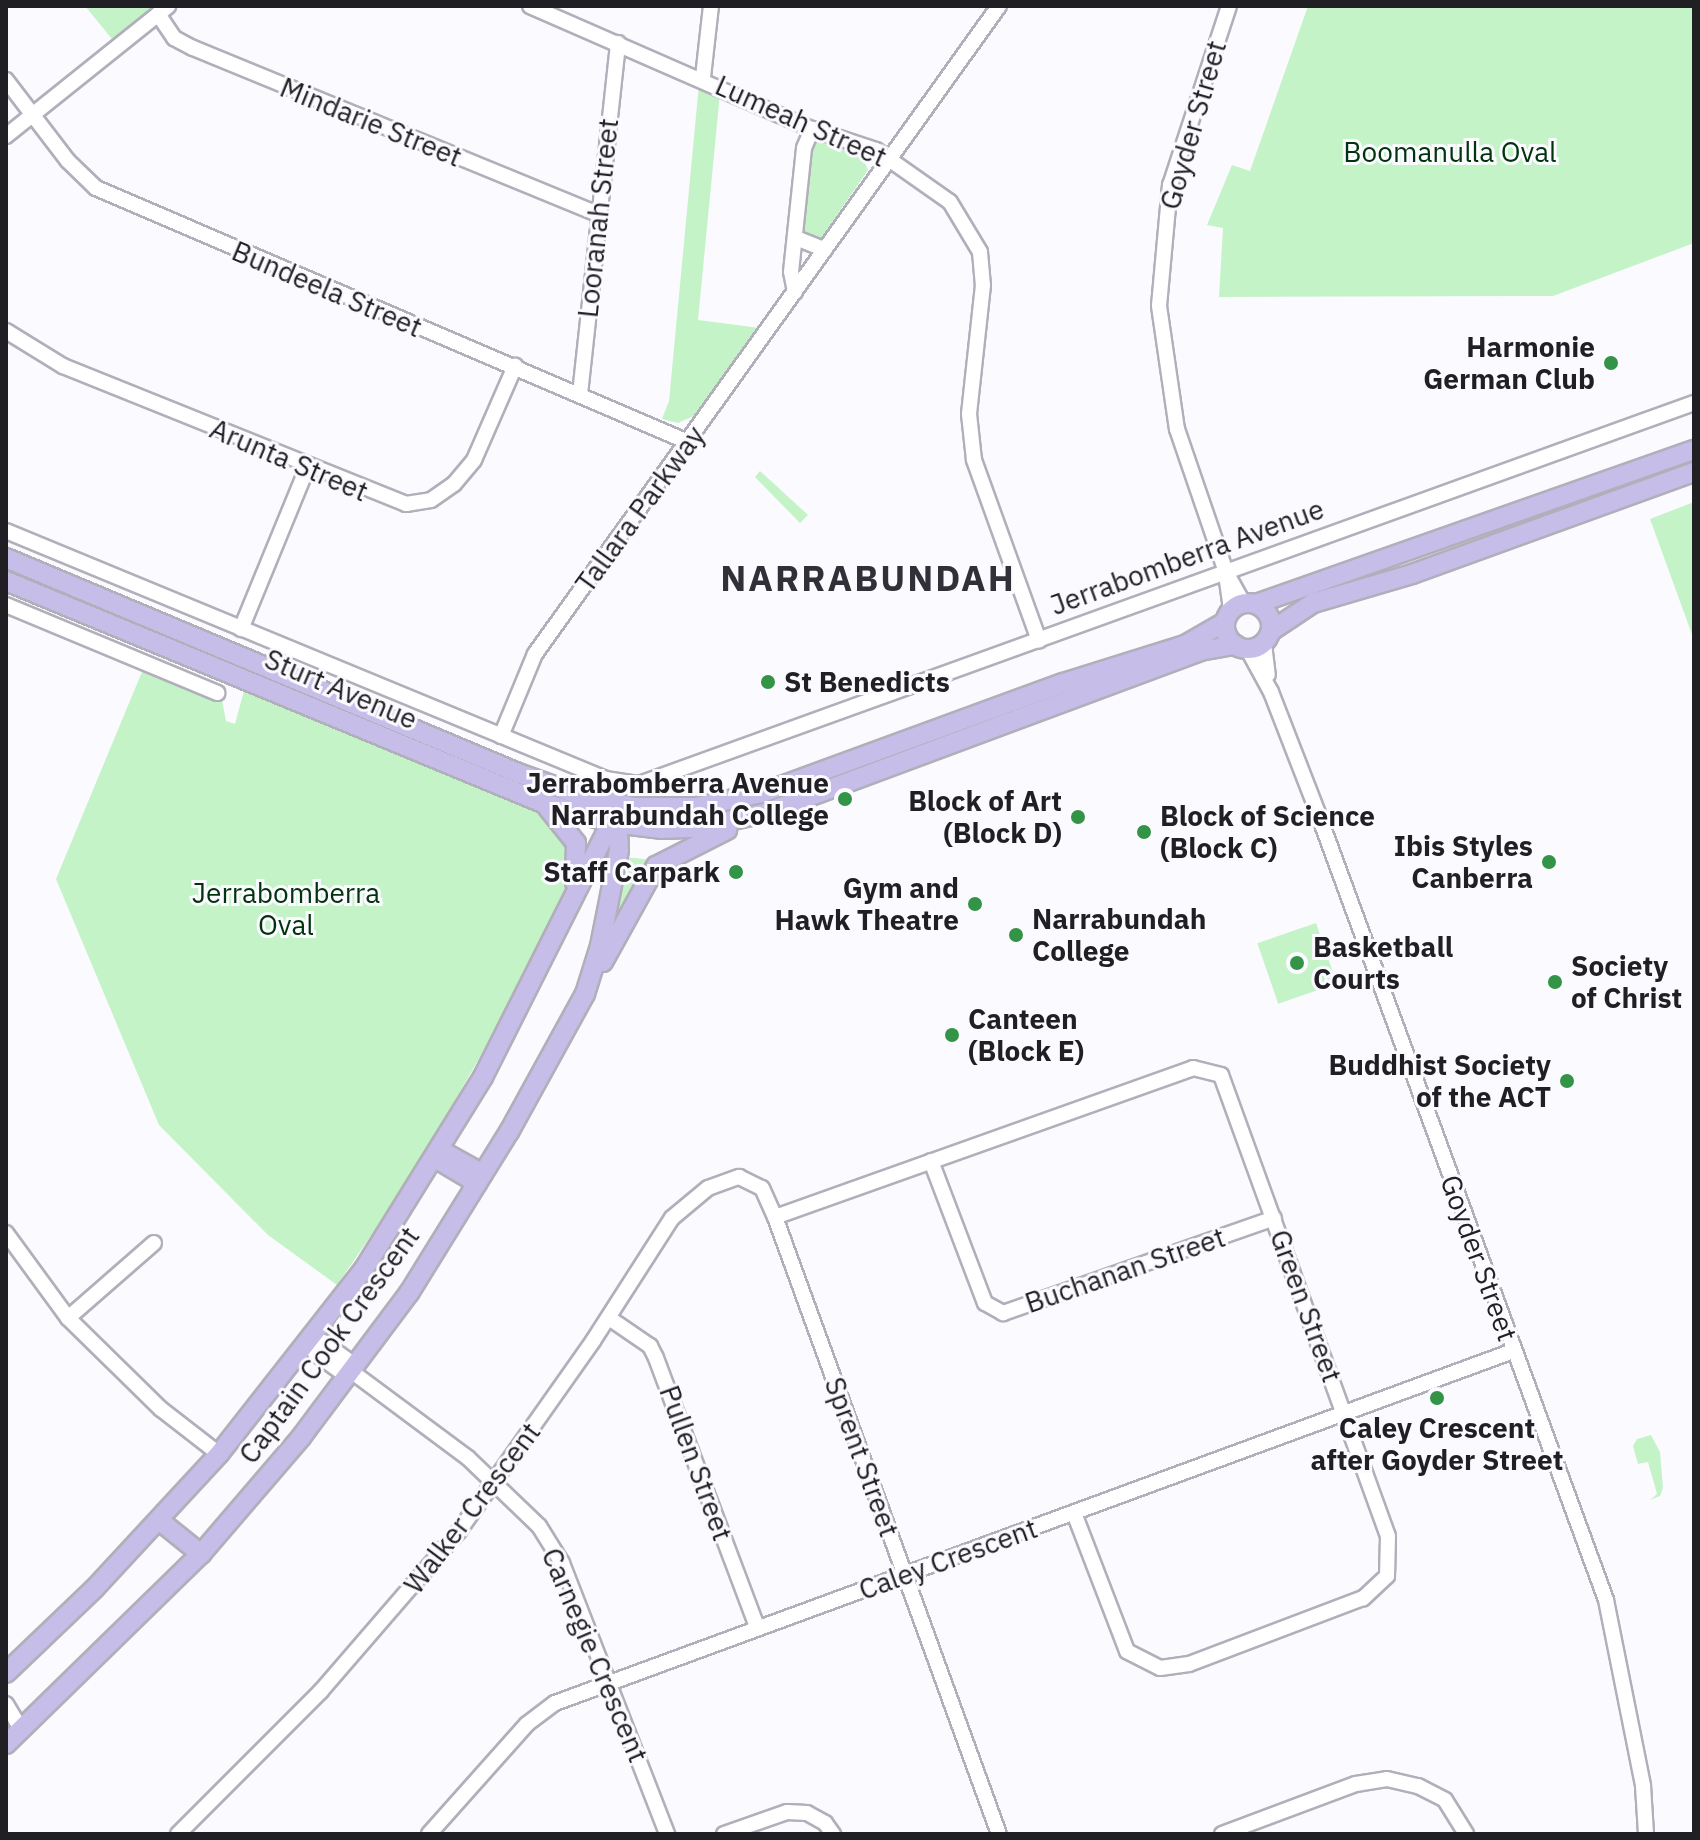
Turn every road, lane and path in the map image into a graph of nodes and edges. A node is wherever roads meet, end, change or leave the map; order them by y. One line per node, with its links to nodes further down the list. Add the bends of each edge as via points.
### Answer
1 (530, 6): 6 (street, Lumeah Street)
2 (711, 6): 8 (street)
3 (1229, 6): 30 (street, Goyder Street, via 1170,185 1159,306 1177,429)
4 (996, 7): 13 (street, Tallara Parkway)
5 (163, 10): 10 (street); 14 (street, Mindarie Street, via 174,38 193,48)
6 (555, 11): 7 (street, Lumeah Street)
7 (618, 43): 8 (street, Lumeah Street); 14 (street, Looranah Street)
8 (703, 77): 11 (street, Lumeah Street)
9 (6, 80): 10 (street, Bundeela Street)
10 (31, 114): 12 (street); 19 (street, Bundeela Street, via 96,188 141,212)
11 (812, 129): 13 (street, Lumeah Street); 15 (street, via 804,148)
12 (6, 136)
13 (890, 159): 16 (street, Tallara Parkway); 35 (street, Lumeah Street, via 950,202 980,252 983,285 970,438)
14 (597, 214): 20 (street, Looranah Street)
15 (796, 238): 16 (street); 17 (street)
16 (825, 250): 17 (street, Tallara Parkway)
17 (795, 292): 22 (street, Tallara Parkway)
18 (6, 331): 24 (street, Arunta Street, via 63,366)
19 (515, 366): 20 (street, Bundeela Street); 24 (street, Arunta Street, via 474,460 431,500 406,504 384,499)
20 (580, 394): 22 (street, Bundeela Street)
21 (1694, 403): 30 (street, Jerrabomberra Avenue)
22 (688, 442): 38 (street, Tallara Parkway, via 535,654)
23 (1694, 450): 26 (main road)
24 (307, 468): 34 (street)
25 (1694, 472): 28 (main road)
26 (1482, 526): 28 (main road); 33 (main road)
27 (6, 531): 34 (street, Sturt Avenue)
28 (1490, 545): 36 (main road, via 1313,603)
29 (6, 558): 40 (main road, Sturt Avenue)
30 (1226, 572): 33 (street, Goyder Street); 35 (street, Jerrabomberra Avenue)
31 (6, 581): 43 (main road, Sturt Avenue)
32 (6, 605): 37 (street)
33 (1239, 610): 36 (main road); 36 (main road, via 1271,620); 39 (main road, via 1185,645)
34 (241, 629): 38 (street, Sturt Avenue)
35 (1039, 641): 42 (street, Jerrabomberra Avenue)
36 (1255, 642): 41 (main road, via 1200,651); 61 (street, Goyder Street)
37 (217, 693)
38 (501, 736): 42 (street, Sturt Avenue, via 610,781)
39 (880, 751): 41 (main road); 44 (main road, Sturt Avenue, via 739,799)
40 (480, 758): 44 (main road, Sturt Avenue, via 572,793); 46 (main road, via 535,786 597,808)
41 (899, 762): 45 (main road)
42 (655, 781)
43 (543, 803): 46 (main road, Sturt Avenue); 47 (main road, via 566,825 577,845 579,866)
44 (635, 807): 46 (main road, Captain Cook Crescent)
45 (762, 814): 46 (main road, Sturt Avenue, via 696,828); 49 (main road, via 656,866)
46 (613, 823): 47 (main road, Captain Cook Crescent); 48 (main road, Captain Cook Crescent, via 619,844)
47 (570, 907): 48 (main road, via 591,904); 50 (main road, Captain Cook Crescent)
48 (606, 918): 49 (main road, Captain Cook Crescent)
49 (573, 1020): 52 (main road, Captain Cook Crescent)
50 (438, 1154): 52 (main road); 60 (main road, Captain Cook Crescent)
51 (931, 1161): 54 (street, Green Street); 55 (street, Green Street, via 1193,1068 1208,1069 1229,1087); 55 (street, Buchanan Street, via 985,1303 1003,1313)
52 (480, 1178): 62 (main road, Captain Cook Crescent, via 409,1293)
53 (746, 1178): 54 (street, Sprent Street, via 764,1191); 59 (street, Walker Crescent, via 708,1188 677,1213)
54 (775, 1217): 69 (street, Sprent Street)
55 (1274, 1218): 63 (street, Green Street)
56 (6, 1233): 58 (street)
57 (154, 1243): 58 (street)
58 (68, 1318): 64 (street, via 161,1409)
59 (609, 1318): 65 (street, Walker Crescent); 70 (street, Pullen Street, via 650,1346 656,1358)
60 (310, 1341): 62 (street, Carnegie Crescent, via 315,1353 341,1372); 64 (main road, Captain Cook Crescent)
61 (1513, 1351): 63 (street, Caley Crescent); 84 (street, Goyder Street, via 1616,1629)
62 (351, 1371): 65 (street, Carnegie Crescent); 68 (main road, Captain Cook Crescent)
63 (1345, 1415): 66 (street, Caley Crescent); 66 (street, Green Street, via 1388,1536 1387,1576 1363,1598 1189,1664 1160,1668 1127,1651)
64 (219, 1454): 67 (main road, Captain Cook Crescent)
65 (496, 1480): 72 (street, Carnegie Crescent, via 539,1526 562,1563); 77 (street, Walker Crescent, via 371,1636)
66 (1074, 1513): 69 (street, Caley Crescent)
67 (157, 1524): 68 (main road); 71 (main road, Captain Cook Crescent)
68 (196, 1560): 74 (main road, Captain Cook Crescent)
69 (905, 1575): 70 (street, Caley Crescent); 81 (street, Sprent Street)
70 (757, 1627): 72 (street, Caley Crescent)
71 (6, 1673)
72 (610, 1684): 76 (street, Caley Crescent, via 555,1703 527,1724); 78 (street, Carnegie Crescent)
73 (6, 1704): 74 (street)
74 (14, 1728): 75 (main road, Captain Cook Crescent)
75 (6, 1744)
76 (436, 1832)
77 (178, 1834)
78 (667, 1834)
79 (724, 1834): 80 (street, via 787,1812 807,1813)
80 (833, 1834)
81 (999, 1834)
82 (1222, 1834): 83 (street, via 1356,1784 1387,1779 1445,1800)
83 (1466, 1834)
84 (1646, 1834)

